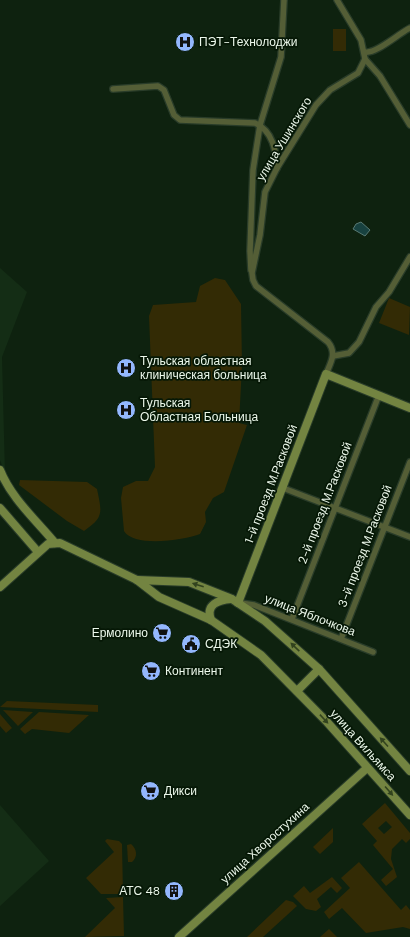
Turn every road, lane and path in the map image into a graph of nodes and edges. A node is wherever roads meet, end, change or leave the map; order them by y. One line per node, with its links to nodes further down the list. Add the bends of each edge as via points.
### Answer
1 (284, 0): 9 (street, via 281,56)
2 (337, 0): 4 (street, улица Ушинского)
3 (410, 28): 4 (street, via 378,49)
4 (365, 52): 5 (street, улица Ушинского)
5 (365, 59): 6 (street); 7 (street, улица Ушинского)
6 (377, 71): 7 (street); 10 (street)
7 (358, 73): 11 (street, улица Ушинского, via 324,96 316,105)
8 (113, 89): 9 (street, via 158,86 164,90 174,115 180,120)
9 (260, 125): 11 (street, via 270,137 276,153); 13 (street, via 253,170 250,251)
10 (410, 125)
11 (277, 168): 13 (street, улица Ушинского, via 263,200 260,235)
12 (410, 257): 14 (street, via 389,292 376,307 359,342 349,353)
13 (252, 273): 14 (street, via 252,280 256,286 328,342 333,348)
14 (333, 356): 15 (street)
15 (326, 374): 16 (street); 20 (street, 1-й проезд М.Расковой)
16 (379, 395): 17 (street); 22 (street, 2-й проезд М.Расковой)
17 (410, 408)
18 (410, 462): 23 (street, 3-й проезд М.Расковой)
19 (0, 470): 25 (street, via 5,483)
20 (283, 488): 22 (street); 31 (street, 1-й проезд М.Расковой)
21 (0, 508): 26 (street)
22 (335, 508): 23 (street); 32 (street, 2-й проезд М.Расковой)
23 (384, 527): 24 (street); 34 (street, 3-й проезд М.Расковой)
24 (410, 537)
25 (55, 543): 26 (street, via 48,544); 27 (street, улица Вильямса)
26 (38, 552): 29 (street)
27 (137, 580): 28 (street, улица Вильямса); 30 (street, улица Вильямса)
28 (162, 580): 30 (street); 31 (street, улица Вильямса, one-way to 28, via 189,582)
29 (0, 587)
30 (152, 590): 33 (street, улица Вильямса, via 159,597)
31 (235, 601): 32 (street, улица Яблочкова); 33 (street, via 217,601 210,611); 36 (street, улица Вильямса, one-way to 31, via 283,635)
32 (292, 619): 34 (street, улица Яблочкова)
33 (211, 620): 37 (street, улица Вильямса, via 261,655)
34 (341, 639): 35 (street, улица Яблочкова)
35 (373, 652)
36 (319, 669): 37 (street); 39 (street, улица Вильямса, one-way to 36)
37 (297, 690): 38 (street, улица Вильямса, one-way to 38)
38 (367, 768): 40 (street, улица Вильямса, one-way to 40); 41 (street, улица Хворостухина)
39 (410, 771)
40 (410, 815)
41 (179, 937)

